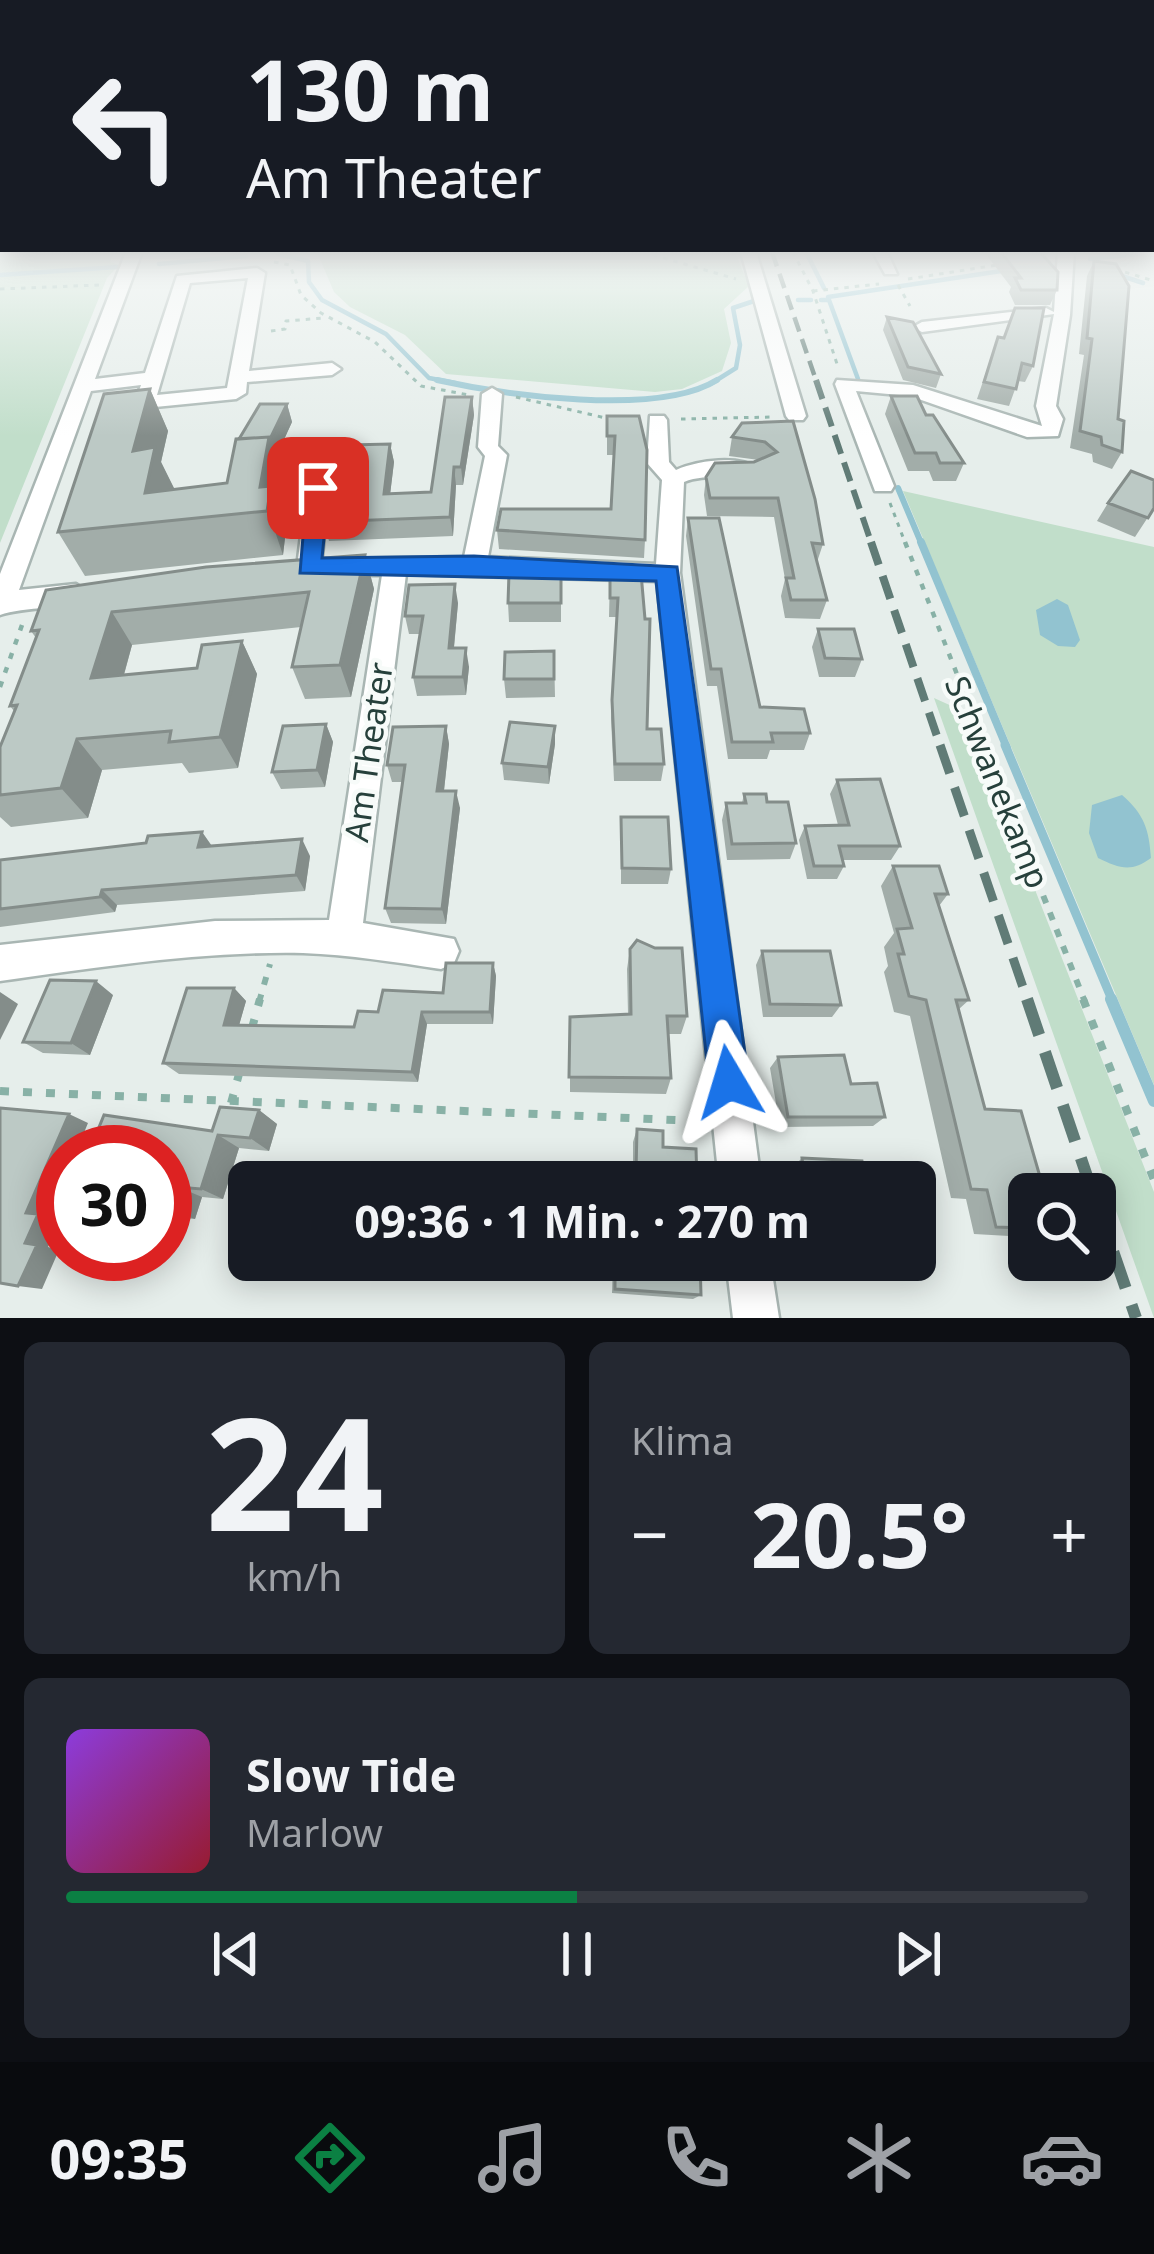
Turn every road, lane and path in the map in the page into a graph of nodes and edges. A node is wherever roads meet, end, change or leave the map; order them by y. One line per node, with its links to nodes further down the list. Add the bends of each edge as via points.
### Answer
1 (111, 314): 17 (street)
2 (172, 314): 15 (street)
3 (250, 314): 12 (street)
4 (319, 314): 11 (path)
5 (766, 314): 20 (street)
6 (821, 314): 16 (path)
7 (914, 314): 8 (street, via 924,330)
8 (1021, 314)
9 (1034, 314): 10 (street)
10 (1062, 315): 19 (street)
11 (324, 318): 12 (path); 18 (path, via 373,340 410,380 433,391)
12 (247, 334): 14 (street)
13 (332, 369): 14 (street)
14 (239, 377): 15 (street, via 236,393 145,402)
15 (152, 378): 17 (street)
16 (844, 384): 22 (street, via 913,391); 26 (street)
17 (83, 386): 31 (street)
18 (492, 394): 21 (path, via 611,419); 27 (street, via 488,447 496,455)
19 (1046, 406): 22 (street, via 1017,418); 22 (street, via 1054,425 1047,442)
20 (796, 416): 21 (path)
21 (657, 420): 25 (street, via 658,463)
22 (1019, 427)
23 (322, 449): 28 (street, via 298,568)
24 (758, 469): 25 (street, via 700,468)
25 (673, 479): 29 (street)
26 (883, 486): 42 (path, Schwanekamp)
27 (474, 565): 28 (street); 29 (street)
28 (395, 567): 33 (street, Am Theater)
29 (668, 573): 40 (street)
30 (110, 589): 31 (street)
31 (1, 603)
32 (278, 933): 33 (street); 35 (street); 36 (path)
33 (344, 938): 34 (street)
34 (441, 951)
35 (0, 964)
36 (248, 1040)
37 (243, 1061): 39 (path)
38 (0, 1091): 39 (path)
39 (231, 1103): 40 (path)
40 (733, 1122): 41 (street)
41 (738, 1161)
42 (1154, 1180)
43 (751, 1281): 44 (street)
44 (756, 1318)

